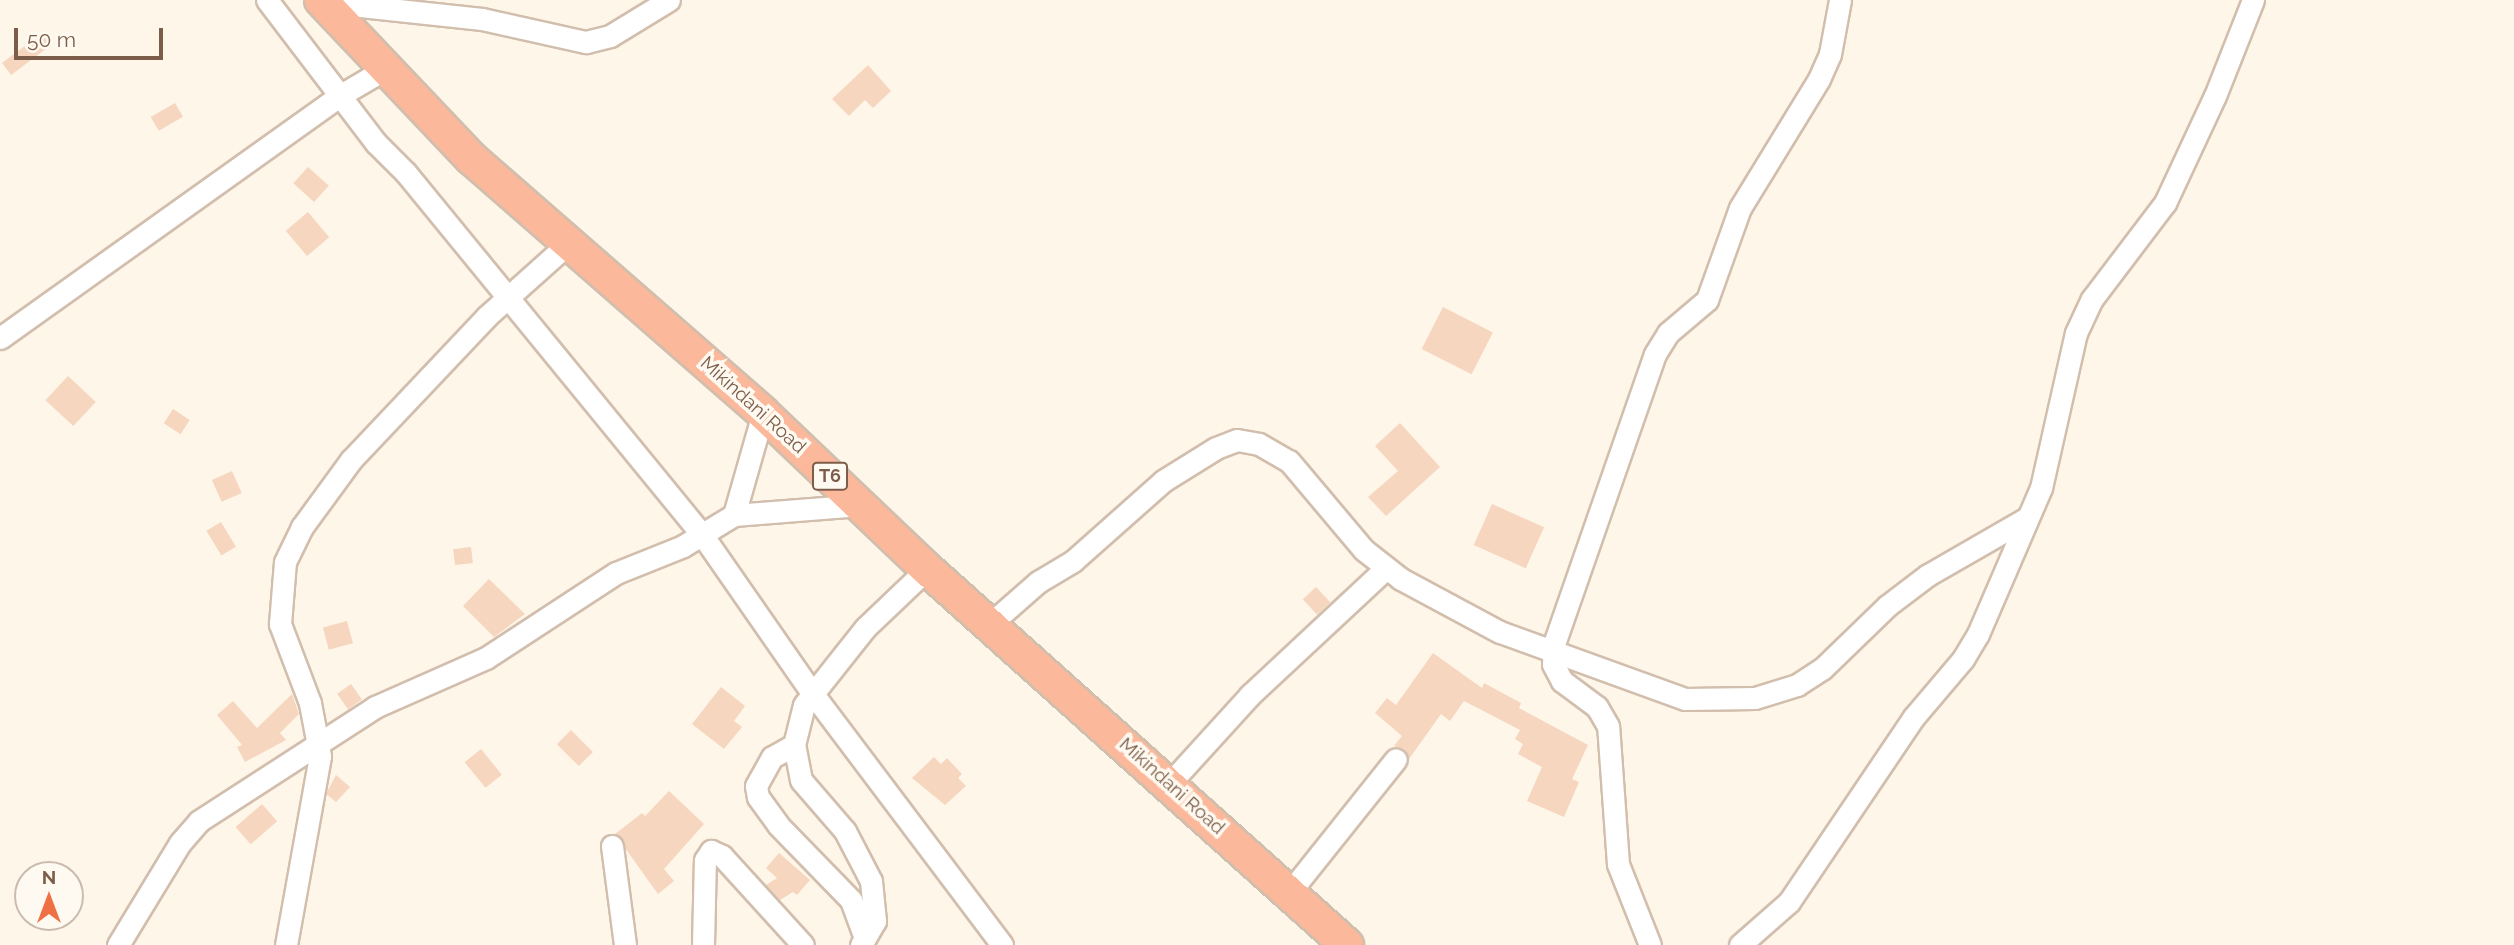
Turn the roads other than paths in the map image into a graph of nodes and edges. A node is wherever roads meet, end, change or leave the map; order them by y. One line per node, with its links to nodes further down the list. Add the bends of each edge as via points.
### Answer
1 (267, 0): 7 (street)
2 (669, 0): 5 (street, via 610,36 586,42 482,19)
3 (1840, 0): 19 (street, via 1830,54 1819,79 1740,208 1707,300 1668,333 1655,354)
4 (2253, 0): 14 (street, via 2165,203 2092,299 2076,333 2040,488)
5 (322, 1): 6 (highway, Mikindani Road / T6)
6 (385, 69): 7 (street); 8 (highway, Mikindani Road / T6, via 471,158)
7 (339, 96): 9 (street); 10 (street)
8 (570, 242): 9 (street); 11 (highway, Mikindani Road / T6)
9 (505, 299): 15 (street); 22 (street, via 351,460 293,542 280,577 280,624 308,697)
10 (0, 338)
11 (763, 413): 12 (highway, Mikindani Road / T6); 13 (street)
12 (860, 505): 13 (street); 17 (highway, Mikindani Road / T6)
13 (734, 515): 15 (street)
14 (2027, 518): 19 (street, via 1928,575 1887,606 1822,669 1797,685 1755,698 1675,697); 36 (street, via 1994,603 1963,659 1913,718 1789,902)
15 (703, 536): 20 (street); 22 (street, via 617,573 495,652 395,696)
16 (1386, 568): 18 (street, via 1357,543 1289,461 1259,443 1231,441 1163,481 1073,561 1038,582); 19 (street, via 1466,615); 24 (street, via 1250,695)
17 (927, 569): 18 (highway, Mikindani Road / T6); 20 (street, via 866,628)
18 (989, 625): 24 (highway, Mikindani Road / T6)
19 (1552, 653): 35 (street, via 1562,681 1597,707 1608,726 1618,864)
20 (813, 694): 21 (street, via 801,711); 33 (street)
21 (794, 745): 28 (street, via 801,780 845,831 871,881 877,909); 28 (street, via 772,757 756,786 758,797 778,825 851,900)
22 (320, 747): 27 (street); 29 (street, via 219,807 187,832)
23 (1396, 759): 26 (street)
24 (1170, 783): 26 (highway, Mikindani Road / T6)
25 (612, 846): 30 (street)
26 (1289, 893): 34 (highway, Mikindani Road / T6)
27 (292, 941)
28 (863, 941)
29 (118, 945)
30 (625, 945)
31 (703, 945): 32 (street, via 705,860 708,852 715,852)
32 (803, 945)
33 (1002, 945)
34 (1347, 945)
35 (1650, 945)
36 (1740, 945)

